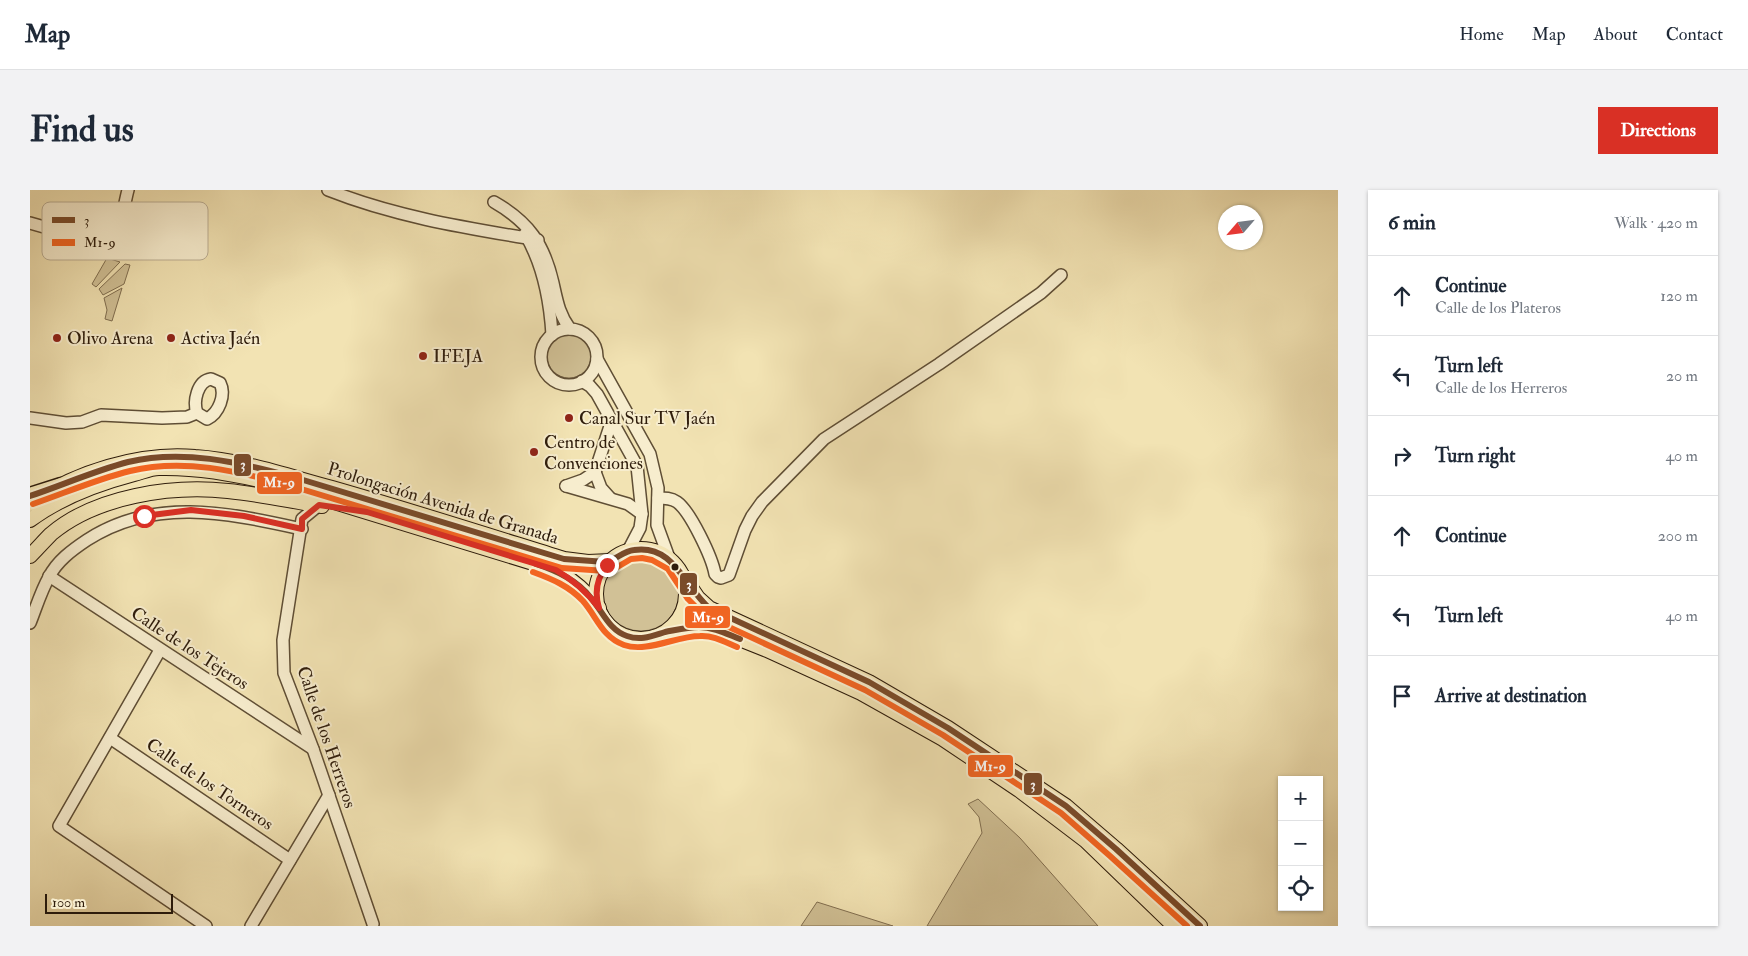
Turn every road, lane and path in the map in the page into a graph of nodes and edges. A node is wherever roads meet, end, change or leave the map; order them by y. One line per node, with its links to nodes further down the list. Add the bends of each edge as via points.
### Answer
1 (328, 190): 2 (street, via 401,214)
2 (516, 237): 3 (street); 4 (street)
3 (533, 239): 4 (street); 6 (street, via 549,268 560,314)
4 (534, 254): 7 (street, via 547,295)
5 (1061, 275): 16 (street, via 1042,293 824,439 752,516 725,578 715,574 684,508 670,499)
6 (570, 329): 7 (street); 8 (street, via 587,336 595,346)
7 (552, 335): 9 (street, via 542,351 547,374 563,384)
8 (597, 359): 9 (street, via 592,372); 16 (street, via 650,454)
9 (582, 382): 12 (street, via 597,394)
10 (197, 413): 11 (street, via 187,417 162,418 102,415 66,423)
11 (30, 418)
12 (612, 420): 13 (street); 21 (street, via 637,466)
13 (595, 472): 17 (street, via 601,488); 17 (street, via 566,486)
14 (62, 486): 15 (highway); 18 (main road, Prolongación Avenida de Granada); 27 (main road, Prolongación Avenida de Granada, via 85,475 135,460 194,456 238,462 564,559)
15 (30, 496)
16 (658, 498): 26 (street, via 657,525)
17 (611, 499): 21 (street, via 628,504)
18 (30, 504)
19 (319, 505): 20 (main road); 23 (street); 25 (main road, via 227,490 177,489 98,507 52,534)
20 (367, 512): 22 (main road, Prolongación Avenida de Granada, via 220,471 157,468 83,490); 30 (main road, Prolongación Avenida de Granada, via 556,570 572,579)
21 (642, 514): 24 (street, via 640,528)
22 (30, 520)
23 (302, 524): 28 (street, via 191,510 144,516 104,529 68,552); 35 (street, Calle de los Herreros, via 283,640 284,673)
24 (628, 551): 26 (main road, via 649,549); 27 (main road)
25 (30, 556)
26 (669, 558): 29 (main road)
27 (610, 561): 30 (main road, via 598,583)
28 (49, 576): 31 (street); 33 (street, Calle de los Tejeros)
29 (683, 576): 32 (main road, via 684,608 677,622); 42 (main road, via 709,608 869,682 948,728 1066,806)
30 (599, 608): 32 (main road, via 609,625 626,636 646,639)
31 (30, 623)
32 (665, 633): 41 (main road, via 712,628 861,693 915,722 1056,816)
33 (160, 650): 34 (street); 35 (street, Calle de los Tejeros)
34 (110, 738): 37 (street, Calle de los Torneros); 39 (street, via 59,826)
35 (313, 749): 36 (street, Calle de los Herreros)
36 (329, 794): 37 (street); 38 (street, Calle de los Herreros)
37 (290, 860): 40 (street)
38 (372, 924)
39 (206, 926)
40 (251, 926)
41 (1174, 926)
42 (1200, 926)

